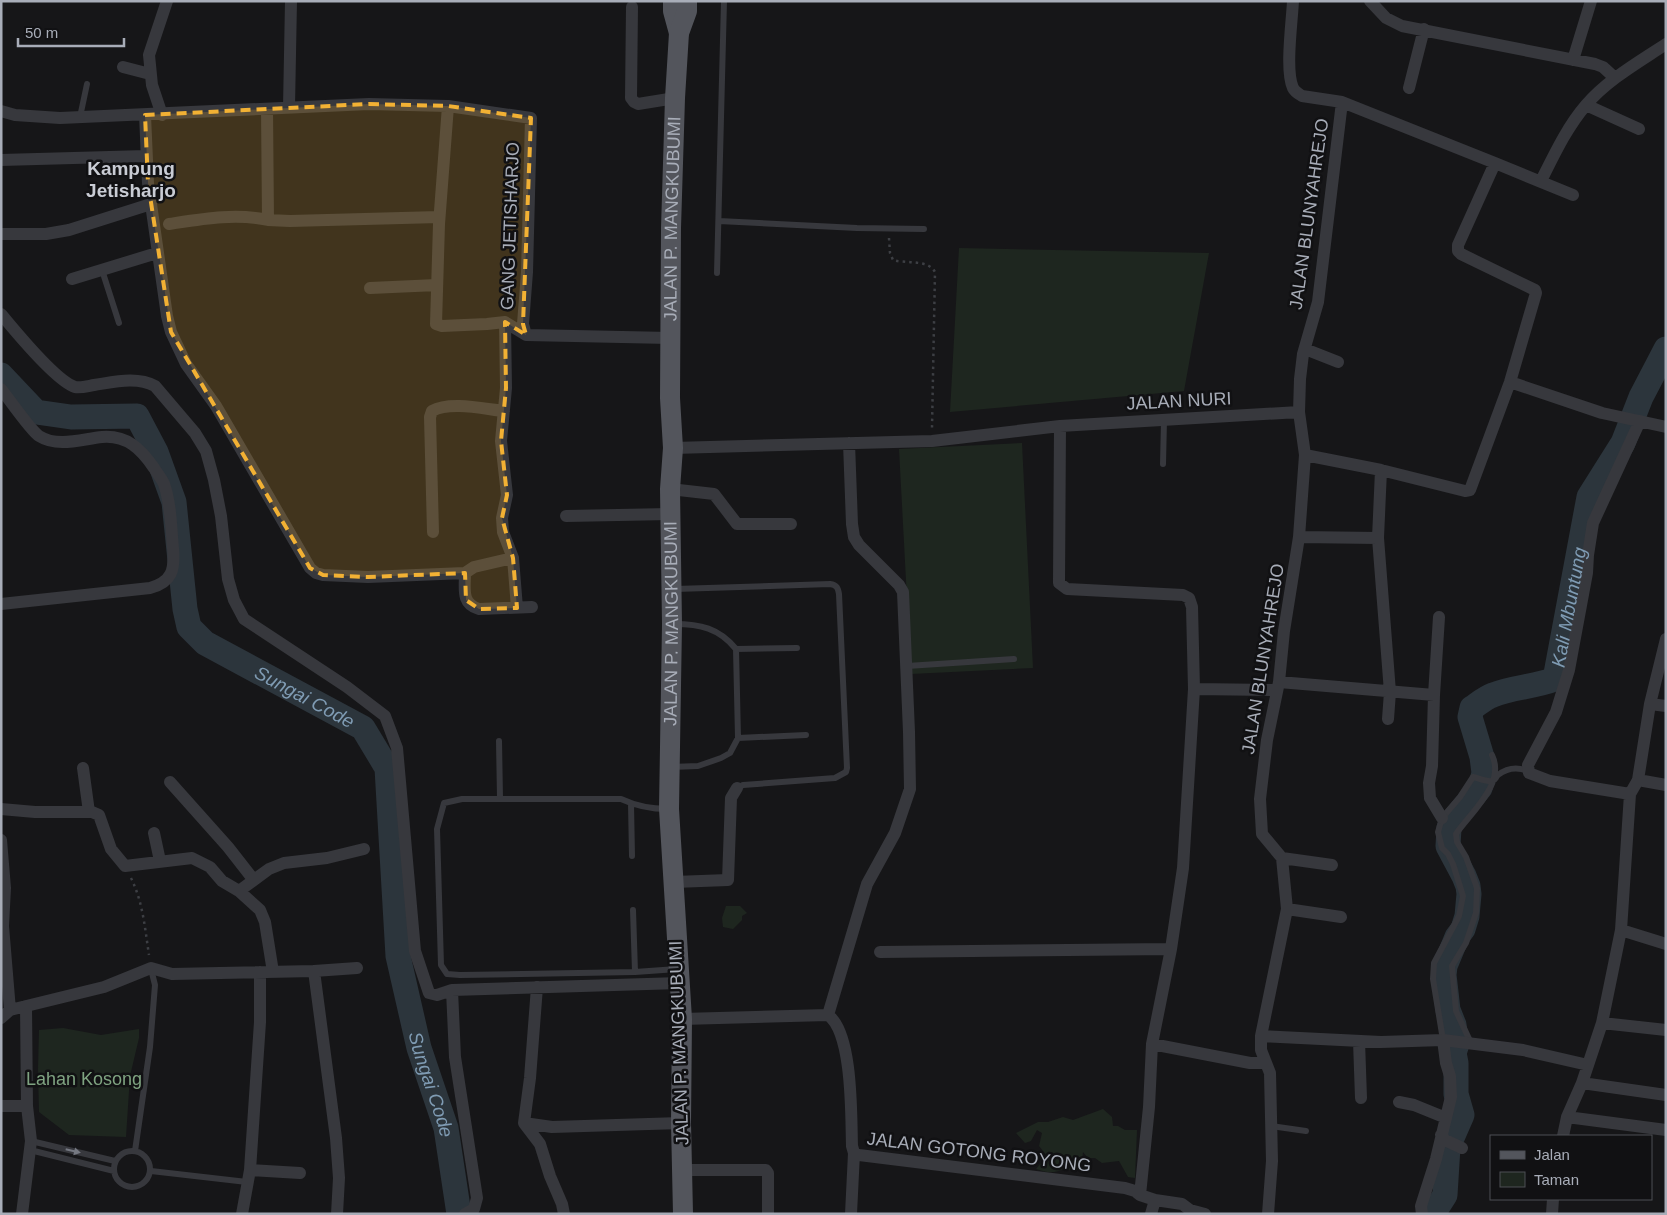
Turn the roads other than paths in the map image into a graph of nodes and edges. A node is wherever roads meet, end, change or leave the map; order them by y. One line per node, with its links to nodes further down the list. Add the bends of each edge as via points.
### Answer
1 (166, 1): 15 (street, via 148,54)
2 (291, 1): 23 (street)
3 (673, 1): 11 (main road, JALAN P. MANGKUBUMI)
4 (687, 1): 11 (main road, JALAN P. MANGKUBUMI)
5 (724, 1): 38 (lane)
6 (1293, 1): 20 (street, JALAN BLUNYAHREJO, via 1290,60 1294,89 1302,96)
7 (1370, 1): 10 (street, via 1394,23)
8 (1592, 1): 13 (street)
9 (632, 7): 19 (street, via 631,98 638,104)
10 (1424, 29): 13 (street); 18 (street)
11 (679, 33): 19 (main road, JALAN P. MANGKUBUMI)
12 (1666, 44): 16 (street)
13 (1573, 60): 16 (street, via 1603,67)
14 (123, 67): 15 (street)
15 (150, 74): 26 (street)
16 (1615, 78): 21 (street)
17 (87, 84): 28 (lane)
18 (1409, 88)
19 (675, 98): 52 (main road, JALAN P. MANGKUBUMI)
20 (1342, 102): 32 (street, JALAN BLUNYAHREJO); 53 (street, JALAN BLUNYAHREJO, via 1318,302)
21 (1586, 105): 29 (street); 33 (street, via 1562,140)
22 (448, 106): 23 (street); 36 (street); 51 (street, GANG JETISHARJO, via 531,118 523,324)
23 (289, 107): 24 (street)
24 (267, 109): 26 (street); 37 (street)
25 (1, 111): 28 (street, via 15,115)
26 (162, 114): 27 (street)
27 (145, 115): 28 (street); 30 (street)
28 (80, 117)
29 (1640, 129)
30 (146, 156): 31 (street); 35 (street)
31 (1, 160)
32 (1496, 163): 33 (street, JALAN BLUNYAHREJO); 55 (street, via 1458,251 1536,291)
33 (1541, 181): 34 (street, JALAN BLUNYAHREJO)
34 (1573, 195)
35 (151, 204): 41 (street, via 69,230 46,234); 42 (street)
36 (439, 217): 37 (street); 46 (street)
37 (268, 220): 39 (street, via 211,217)
38 (719, 221): 40 (lane); 44 (lane)
39 (169, 224)
40 (924, 229)
41 (1, 234)
42 (157, 253): 43 (street); 76 (street, via 167,316 178,348 216,406 310,568 323,575 368,577)
43 (102, 270): 45 (street); 50 (lane)
44 (717, 273)
45 (72, 279)
46 (437, 285): 47 (street); 49 (street, GANG JETISHARJO, via 436,324)
47 (370, 288)
48 (1, 314): 138 (street, via 44,362 72,386 123,380 155,386 206,451 221,516 228,579 237,610 244,619 385,716 397,748 415,951 429,993 437,995)
49 (504, 322): 51 (street, GANG JETISHARJO); 57 (street)
50 (119, 323)
51 (526, 335): 52 (street, GANG JETISHARJO)
52 (670, 338): 64 (main road, JALAN P. MANGKUBUMI)
53 (1305, 349): 54 (street); 58 (street, JALAN BLUNYAHREJO)
54 (1338, 362)
55 (1510, 382): 60 (street, via 1602,413); 67 (street, via 1469,491)
56 (1, 389): 78 (street, via 38,436 52,441 73,442 118,438 137,446 164,483 170,507 174,562 168,578 161,585 150,588)
57 (504, 411): 72 (street, via 452,406 432,411); 75 (street, via 502,441 507,495 502,518 503,532)
58 (1299, 412): 59 (street, JALAN NURI); 65 (street, JALAN BLUNYAHREJO)
59 (1164, 420): 61 (street, JALAN NURI); 66 (lane)
60 (1637, 420): 62 (street); 101 (street, via 1593,524 1569,670 1556,712 1528,765)
61 (1060, 426): 63 (street, JALAN NURI, via 932,441); 89 (street, via 1059,583 1066,589 1183,595 1189,598 1192,607)
62 (1666, 427)
63 (849, 443): 64 (street, JALAN NURI); 87 (street, via 854,537 902,592)
64 (673, 448): 68 (main road, JALAN P. MANGKUBUMI)
65 (1305, 455): 67 (street); 73 (street, JALAN BLUNYAHREJO)
66 (1163, 464)
67 (1381, 470): 74 (street)
68 (670, 489): 69 (main road, JALAN P. MANGKUBUMI); 71 (street, via 714,494 737,524)
69 (670, 514): 70 (street); 77 (main road, JALAN P. MANGKUBUMI)
70 (566, 516)
71 (790, 524)
72 (433, 532)
73 (1299, 537): 74 (street); 88 (street, JALAN BLUNYAHREJO)
74 (1378, 538): 90 (street)
75 (513, 558): 76 (street, via 474,567); 80 (street)
76 (465, 573): 80 (street, via 466,600 472,607)
77 (671, 590): 82 (main road, JALAN P. MANGKUBUMI); 106 (lane, via 830,584 838,588 846,772 835,778)
78 (1, 604)
79 (532, 607): 80 (street)
80 (517, 608)
81 (1439, 617): 91 (street)
82 (672, 624): 85 (lane, via 693,624 718,632); 99 (main road, JALAN P. MANGKUBUMI)
83 (1666, 639): 92 (street)
84 (797, 648): 85 (lane)
85 (736, 649): 96 (lane)
86 (1014, 659): 87 (lane)
87 (907, 666): 141 (street, via 910,789 895,833 867,884)
88 (1278, 686): 89 (street); 90 (street, via 1344,686); 118 (street, JALAN BLUNYAHREJO, via 1267,740 1260,819 1262,834)
89 (1194, 689): 129 (street, via 1183,868)
90 (1390, 692): 91 (street); 94 (street)
91 (1434, 695): 113 (street, via 1429,792)
92 (1650, 704): 93 (street); 102 (street)
93 (1666, 706)
94 (1388, 719)
95 (806, 735): 96 (lane)
96 (738, 738): 99 (lane, via 730,753 721,758 698,766)
97 (499, 741): 108 (lane)
98 (1492, 755): 103 (lane, via 1495,762)
99 (670, 767): 111 (main road, JALAN P. MANGKUBUMI)
100 (83, 768): 112 (street)
101 (1528, 771): 103 (lane, via 1512,769); 107 (street, via 1550,781)
102 (1638, 780): 105 (street); 107 (street)
103 (1492, 781): 113 (lane, via 1473,777); 148 (lane, via 1456,834 1477,888 1476,913 1466,944 1452,966 1456,1010)
104 (170, 782): 121 (street)
105 (1666, 785)
106 (737, 788): 122 (street, via 731,798 728,880)
107 (1630, 794): 127 (street)
108 (500, 798): 109 (lane, via 621,799); 135 (lane, via 462,799 444,804 440,815 437,830 440,965 447,974)
109 (631, 804): 111 (lane); 117 (lane)
110 (1, 809): 112 (street)
111 (669, 809): 122 (main road, JALAN P. MANGKUBUMI)
112 (89, 812): 119 (street, via 99,815 111,850 125,866)
113 (1442, 818): 146 (lane, via 1439,842 1453,864 1462,896 1459,916 1434,963 1432,978)
114 (154, 833): 119 (street)
115 (1, 840): 139 (street, via 5,888)
116 (364, 849): 121 (street, via 284,863)
117 (632, 856)
118 (1282, 858): 120 (street); 124 (street)
119 (160, 861): 123 (street, via 192,858)
120 (1332, 866)
121 (253, 879): 123 (street)
122 (674, 882): 136 (main road, JALAN P. MANGKUBUMI)
123 (240, 890): 134 (street, via 260,910 266,922)
124 (1287, 909): 126 (street); 145 (street)
125 (633, 910): 135 (lane)
126 (1340, 916)
127 (1621, 930): 128 (street); 143 (street)
128 (1666, 944)
129 (1171, 949): 130 (street); 149 (street)
130 (880, 952)
131 (151, 968): 134 (street, via 172,974); 140 (street, via 104,987); 167 (lane, via 155,985 150,1047)
132 (357, 968): 133 (street)
133 (314, 971): 134 (street); 181 (street, via 336,1138)
134 (267, 972): 174 (street)
135 (635, 972): 136 (lane)
136 (679, 976): 137 (street); 142 (main road, JALAN P. MANGKUBUMI)
137 (537, 987): 138 (street); 161 (street)
138 (452, 990): 178 (street, via 455,1057 477,1198)
139 (6, 1006): 140 (street)
140 (26, 1006): 157 (street)
141 (828, 1015): 142 (street); 168 (street, JALAN GOTONG ROYONG, via 834,1020 844,1044)
142 (682, 1019): 160 (main road, JALAN P. MANGKUBUMI)
143 (1602, 1023): 144 (street); 151 (street)
144 (1666, 1030)
145 (1262, 1036): 147 (street); 150 (street, via 1261,1050)
146 (1443, 1040): 147 (street); 148 (street); 159 (street, via 1451,1097)
147 (1359, 1041): 154 (street)
148 (1469, 1043): 151 (street, via 1524,1050)
149 (1152, 1044): 150 (street, via 1250,1063); 175 (street)
150 (1266, 1063): 162 (street, via 1270,1073)
151 (1588, 1065): 152 (street)
152 (1582, 1082): 153 (street); 158 (street)
153 (1666, 1095)
154 (1360, 1098)
155 (1399, 1102): 159 (street)
156 (1, 1106): 157 (street)
157 (27, 1106): 166 (street)
158 (1567, 1117): 164 (street); 165 (street)
159 (1446, 1118): 189 (street, via 1451,1142 1436,1159 1421,1206)
160 (681, 1123): 161 (street, via 552,1127); 170 (main road, JALAN P. MANGKUBUMI)
161 (524, 1124): 182 (street, via 540,1144)
162 (1272, 1126): 163 (lane); 188 (street)
163 (1306, 1130)
164 (1666, 1130)
165 (1563, 1135)
166 (30, 1146): 169 (lane, one-way to 169); 171 (lane); 179 (street)
167 (135, 1151): 169 (lane, via 123,1153); 172 (lane, via 148,1160)
168 (854, 1153): 175 (street, JALAN GOTONG ROYONG, via 1125,1188); 185 (street)
169 (116, 1161): 171 (lane)
170 (683, 1170): 183 (main road, JALAN P. MANGKUBUMI); 184 (street, via 766,1170)
171 (114, 1171): 172 (lane, via 120,1182 132,1187 144,1183)
172 (151, 1171): 174 (lane)
173 (300, 1173): 174 (street)
174 (248, 1176): 180 (street)
175 (1140, 1195): 176 (street, JALAN GOTONG ROYONG)
176 (1155, 1200): 186 (street); 187 (street, JALAN GOTONG ROYONG, via 1182,1204)
177 (1553, 1200): 190 (street)
178 (469, 1211)
179 (22, 1214)
180 (242, 1214)
181 (337, 1214)
182 (564, 1214)
183 (683, 1214)
184 (768, 1214)
185 (851, 1214)
186 (1151, 1214)
187 (1205, 1214)
188 (1268, 1214)
189 (1422, 1214)
190 (1552, 1214)

